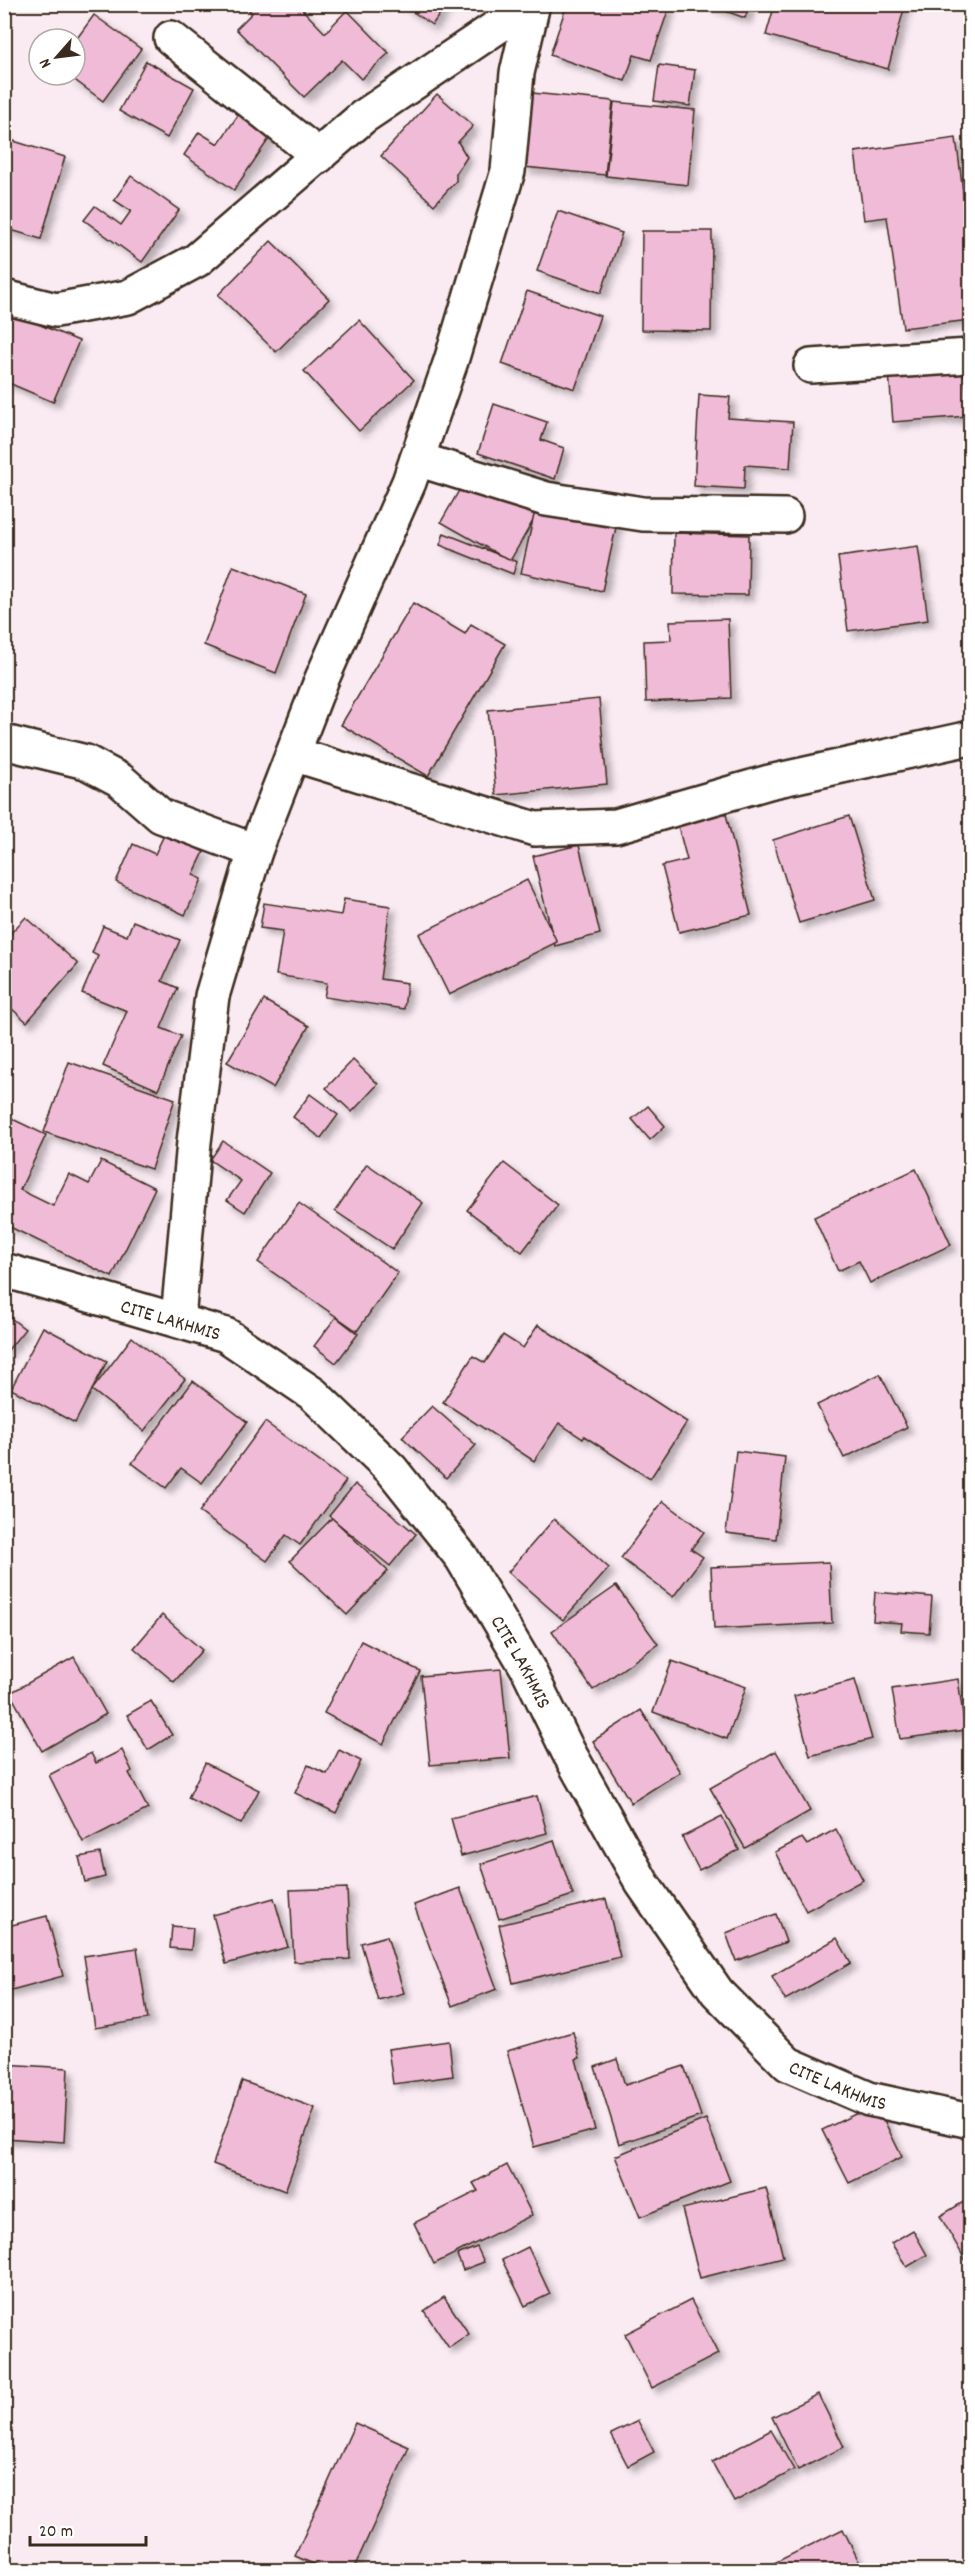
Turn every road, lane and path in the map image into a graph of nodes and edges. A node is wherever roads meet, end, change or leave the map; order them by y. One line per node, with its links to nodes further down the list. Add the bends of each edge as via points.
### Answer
1 (532, 4): 3 (street, via 363,117); 7 (street, via 517,73 508,171)
2 (171, 38): 3 (street)
3 (319, 156): 4 (street, via 197,260 128,297 56,310)
4 (4, 297)
5 (970, 356): 6 (street)
6 (810, 366)
7 (417, 459): 8 (street, via 546,499 632,513); 11 (street)
8 (785, 516)
9 (970, 738): 11 (street, via 770,782 616,826 536,829)
10 (4, 742): 12 (street, via 87,762 120,780 161,816)
11 (293, 754): 12 (street)
12 (255, 851): 14 (street, via 212,996)
13 (4, 1270): 14 (street, CITE LAKHMIS)
14 (178, 1320): 15 (street, CITE LAKHMIS, via 226,1335 313,1394 392,1470 462,1558 528,1669 568,1751 642,1883 717,1992 788,2064 868,2099)
15 (970, 2121)

